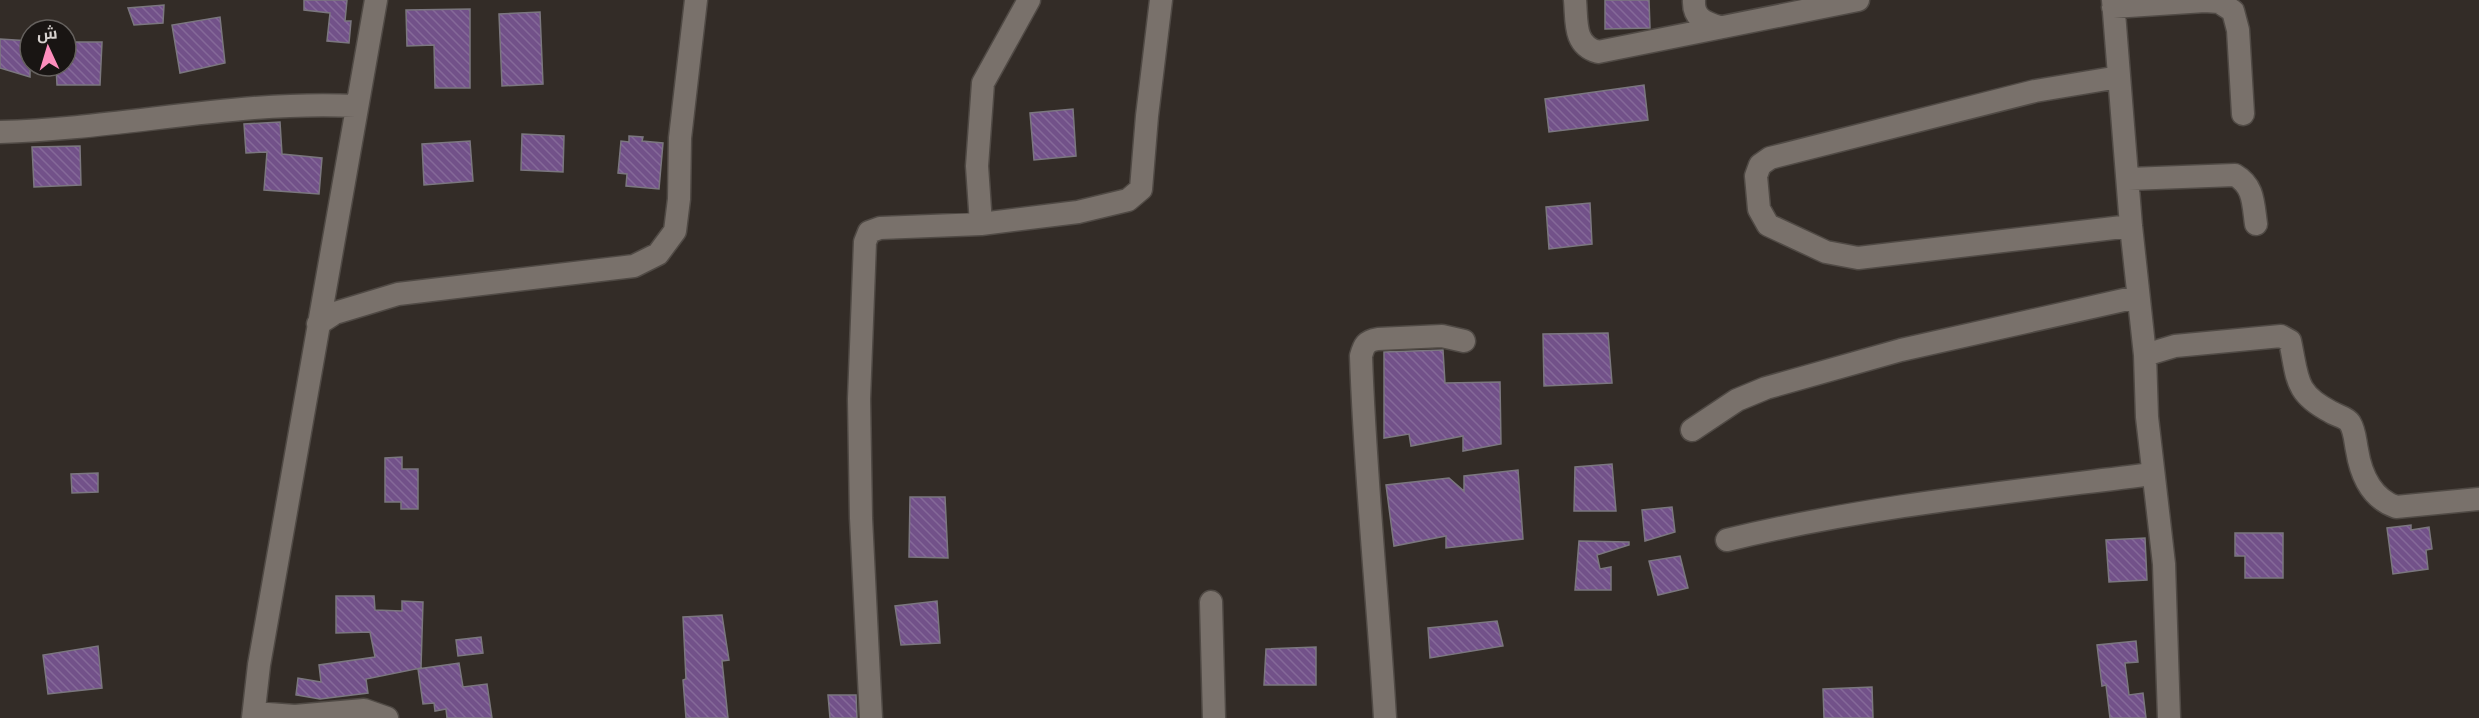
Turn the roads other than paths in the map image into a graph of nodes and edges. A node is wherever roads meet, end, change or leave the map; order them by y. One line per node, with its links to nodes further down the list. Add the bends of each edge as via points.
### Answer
1 (376, 0): 11 (street)
2 (696, 0): 19 (street, via 680,138 675,231 658,255 634,266 398,294 335,313)
3 (1029, 0): 15 (street, via 983,83 977,166)
4 (1161, 0): 15 (street, via 1141,189 1128,200 1078,212)
5 (1575, 0): 9 (street, via 1578,36 1590,50 1598,52)
6 (1694, 0): 9 (street, via 1698,17)
7 (1858, 0): 9 (street)
8 (2113, 3): 10 (street); 12 (street, via 2205,1 2233,11 2238,30)
9 (1719, 27)
10 (2119, 76): 14 (street); 17 (street, via 2035,92 1770,158 1760,165 1756,176 1759,209 1768,225 1826,252 1858,258)
11 (356, 106): 13 (street, via 202,113 119,124); 19 (street)
12 (2243, 114)
13 (0, 132)
14 (2129, 179): 16 (street, via 2235,175 2252,190); 17 (street)
15 (981, 224): 29 (street, via 880,228 869,232 865,242 859,399)
16 (2256, 224)
17 (2131, 226): 18 (street)
18 (2137, 297): 21 (street); 22 (street, via 1901,350 1766,388 1737,400)
19 (318, 324): 27 (street)
20 (1464, 341): 31 (street, via 1442,336 1370,340 1361,356)
21 (2145, 355): 23 (street); 24 (street, via 2175,346 2281,336 2290,341 2303,394 2348,419 2367,483 2385,503 2396,507)
22 (1692, 430)
23 (2152, 474): 25 (street, via 1915,504); 32 (street, via 2164,564)
24 (2479, 500)
25 (1727, 540)
26 (1211, 602): 30 (street)
27 (253, 716): 28 (street, via 364,710)
28 (387, 718)
29 (871, 718)
30 (1214, 718)
31 (1385, 718)
32 (2169, 718)

